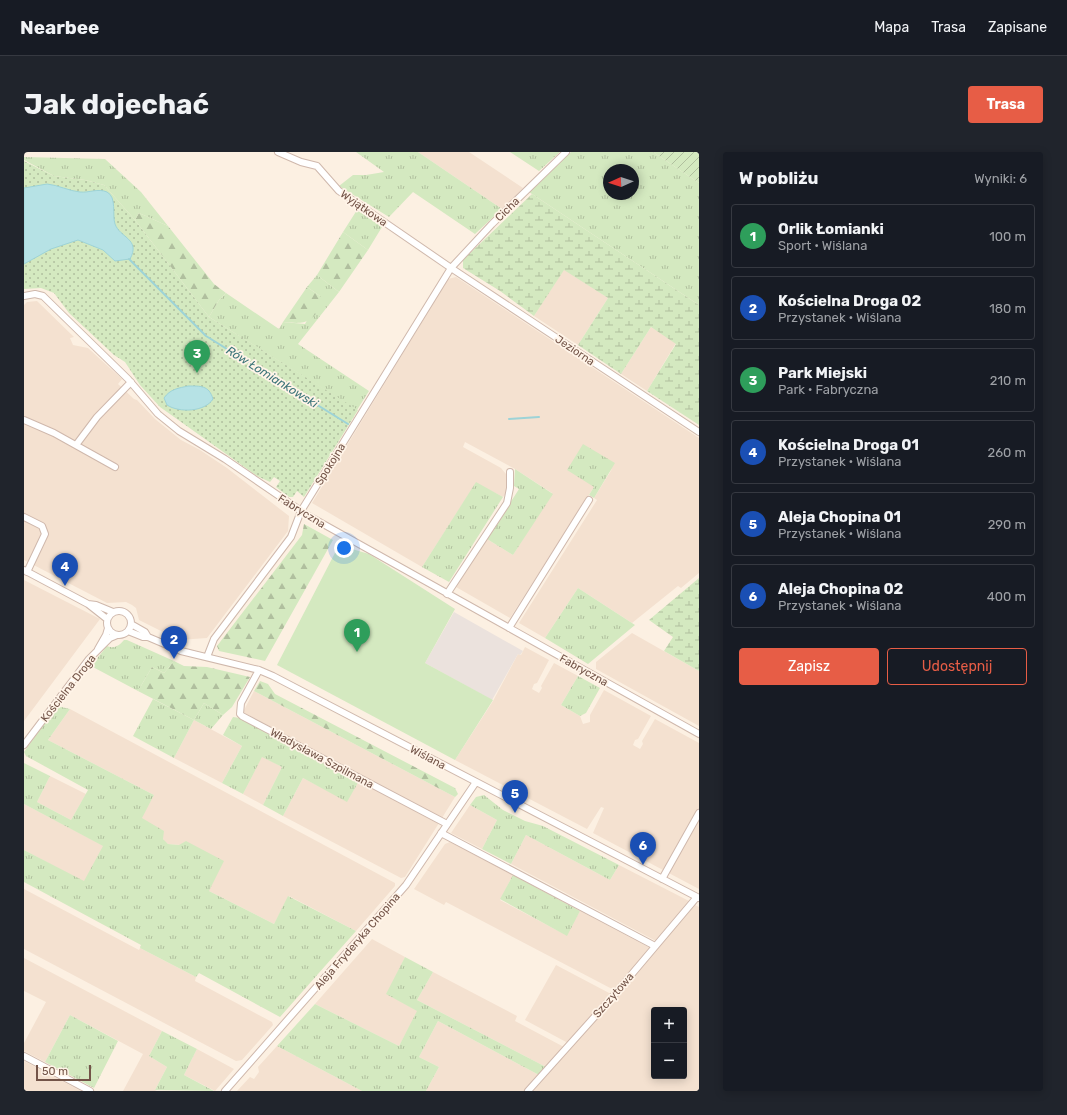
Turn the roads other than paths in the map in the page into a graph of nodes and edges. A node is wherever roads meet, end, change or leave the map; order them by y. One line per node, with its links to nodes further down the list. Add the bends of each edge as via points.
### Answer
1 (278, 152): 3 (street, Wyjątkowa, via 317,166 339,191)
2 (566, 152): 3 (street, Cicha)
3 (451, 268): 7 (street, Jeziorna); 12 (street, Spokojna)
4 (24, 296): 5 (street, Fabryczna, via 43,296)
5 (131, 382): 8 (street, via 97,417); 12 (street, Fabryczna, via 152,408 173,427)
6 (24, 420): 8 (street)
7 (699, 432)
8 (76, 445): 9 (street)
9 (115, 467)
10 (510, 472): 15 (street, via 507,503)
11 (589, 500): 21 (street)
12 (301, 511): 15 (street, Fabryczna); 26 (street, Spokojna, via 291,537 214,639)
13 (24, 517): 14 (street, via 42,526 44,534)
14 (26, 571): 16 (street)
15 (447, 594): 21 (street, Fabryczna)
16 (88, 604): 17 (street); 18 (street)
17 (113, 612): 18 (street); 19 (street, via 126,613)
18 (107, 619): 20 (street)
19 (131, 624): 22 (street); 24 (street, Wiślana, via 145,632)
20 (108, 628): 23 (street); 25 (street, Kościelna Droga)
21 (509, 628): 28 (street, Fabryczna)
22 (128, 631): 23 (street); 24 (street, Wiślana)
23 (117, 635): 25 (street, Kościelna Droga)
24 (148, 637): 26 (street, Wiślana, via 181,651)
25 (97, 650): 29 (street, Kościelna Droga, via 72,679)
26 (207, 657): 27 (street, Wiślana)
27 (259, 670): 30 (street, Wiślana); 32 (street, Władysława Szpilmana, via 241,704 242,716)
28 (699, 734)
29 (24, 745)
30 (476, 782): 32 (street, Aleja Fryderyka Chopina); 34 (street, Wiślana)
31 (699, 813): 34 (street)
32 (447, 824): 33 (street, Aleja Fryderyka Chopina)
33 (441, 833): 36 (street); 39 (street, Aleja Fryderyka Chopina, via 406,885)
34 (662, 879): 35 (street, Wiślana)
35 (698, 898): 36 (street, Szczytowa)
36 (655, 946): 40 (street, Szczytowa)
37 (24, 1056): 38 (street)
38 (90, 1091)
39 (225, 1091)
40 (528, 1091)

